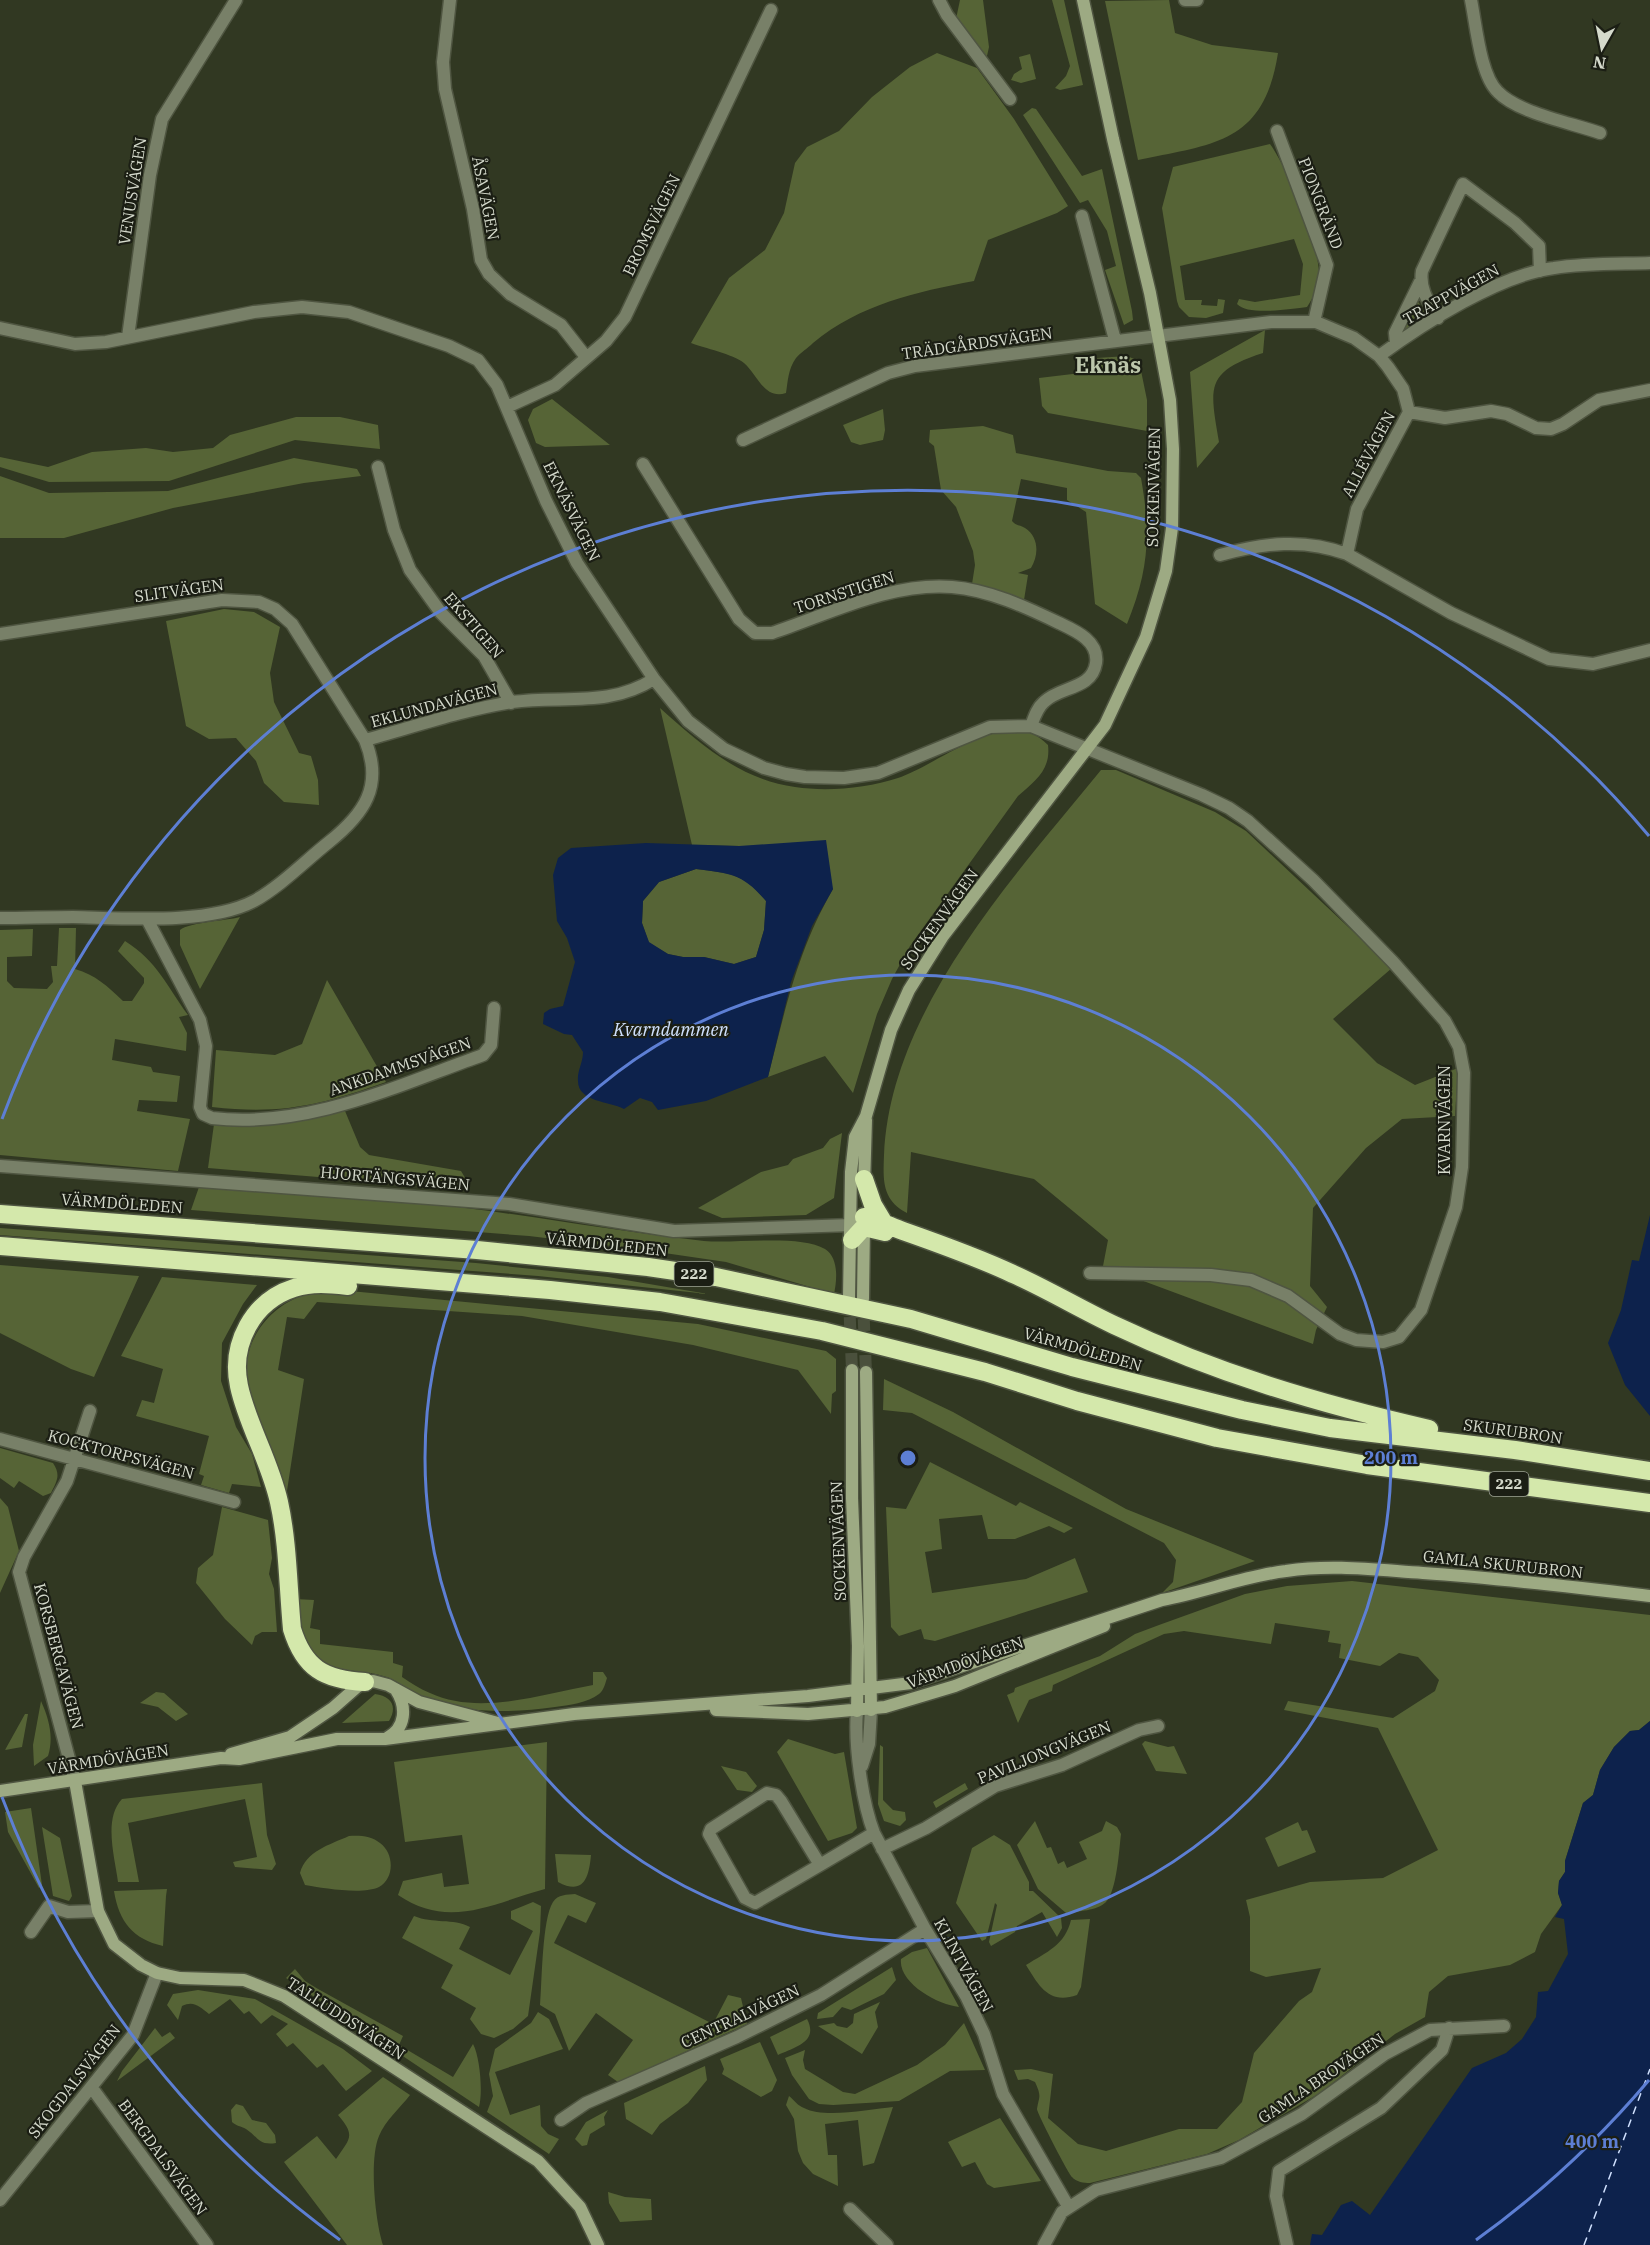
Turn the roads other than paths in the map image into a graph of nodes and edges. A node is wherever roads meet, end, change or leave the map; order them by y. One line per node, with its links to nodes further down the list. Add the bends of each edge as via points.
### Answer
1 (236, 0): 19 (street, VENUSVÄGEN, via 162,119 150,174)
2 (450, 0): 24 (street, ÅSAVÄGEN, via 445,89 481,260 510,294 561,325)
3 (939, 0): 9 (street)
4 (1083, 0): 20 (main road, SOCKENVÄGEN)
5 (1185, 0): 6 (street)
6 (1197, 0)
7 (1471, 0): 11 (street, via 1480,51 1497,92 1521,106)
8 (771, 10): 24 (street, BROMSVÄGEN, via 625,317 606,341)
9 (1010, 99)
10 (1277, 131): 17 (street, PIONGRÄND, via 1327,265)
11 (1600, 133)
12 (1082, 216): 21 (street)
13 (1650, 263): 14 (street, TRAPPVÄGEN)
14 (1540, 271): 15 (street, via 1539,246 1515,222 1463,184); 16 (street, TRAPPVÄGEN, via 1509,280)
15 (1420, 282): 16 (street); 22 (street, via 1395,333)
16 (1438, 318): 22 (street, TRAPPVÄGEN)
17 (1314, 322): 20 (street, ALLÉVÄGEN, via 1271,322); 23 (street, ALLÉVÄGEN, via 1354,338)
18 (0, 328): 19 (street, EKNÄSVÄGEN, via 75,344)
19 (128, 337): 26 (street, EKNÄSVÄGEN, via 279,308 349,312 449,346 478,360 497,385)
20 (1159, 338): 21 (street, TRÄDGÅRDSVÄGEN); 39 (main road, SOCKENVÄGEN, via 1170,400 1173,449 1172,528 1166,571 1131,672 1105,725)
21 (1115, 340): 28 (street, TRÄDGÅRDSVÄGEN, via 915,366 888,373)
22 (1396, 344): 23 (street, TRAPPVÄGEN)
23 (1379, 356): 27 (street, ALLÉVÄGEN, via 1403,389)
24 (586, 357): 26 (street, BROMSVÄGEN, via 555,385)
25 (1650, 390): 27 (street, via 1599,400 1551,429 1536,428 1491,411 1444,418)
26 (507, 407): 35 (street, EKNÄSVÄGEN, via 577,563)
27 (1409, 412): 31 (street, ALLÉVÄGEN, via 1357,509)
28 (743, 441)
29 (643, 464): 37 (street, TORNSTIGEN, via 739,619 755,633 772,633 894,592 927,587 977,591 1081,633 1094,650 1096,660 1091,676 1044,702)
30 (378, 467): 36 (street, EKSTIGEN, via 394,530 410,570 441,613 484,656)
31 (1347, 554): 32 (street, via 1287,543); 34 (street, via 1451,613 1549,659 1593,664)
32 (1220, 555)
33 (0, 634): 38 (street, SLITVÄGEN, via 222,600 259,602 292,624)
34 (1650, 650)
35 (654, 678): 36 (street, EKLUNDAVÄGEN, via 638,689 614,696); 37 (street, EKNÄSVÄGEN, via 688,721 724,749 764,768 805,777 844,778 878,773 990,727)
36 (511, 702): 38 (street, EKLUNDAVÄGEN)
37 (1031, 726): 39 (street, EKNÄSVÄGEN)
38 (365, 741): 41 (street, EKLUNDAVÄGEN, via 371,754 372,782 366,804 351,825 253,901 213,914)
39 (1088, 748): 43 (main road, SOCKENVÄGEN, via 943,936 909,990 879,1064); 49 (street, KVARNVÄGEN, via 1202,795 1248,821 1350,917 1445,1021 1459,1047 1464,1074 1462,1167 1456,1207 1422,1310 1399,1336 1383,1342 1356,1340 1332,1329 1288,1296 1235,1276)
40 (0, 918): 41 (street, EKLUNDAVÄGEN)
41 (147, 918): 42 (street, ANKDAMMSVÄGEN, via 200,1020 206,1046 200,1107 207,1117 283,1118 356,1102 483,1056 491,1045)
42 (494, 1008)
43 (866, 1116): 45 (main road, SOCKENVÄGEN); 47 (main road, SOCKENVÄGEN, via 855,1137 851,1172)
44 (0, 1166): 47 (street, HJORTÄNGSVÄGEN, via 509,1204 674,1231)
45 (864, 1179): 47 (highway, via 873,1205)
46 (0, 1214): 56 (highway, VÄRMDÖLEDEN / 222, via 477,1250 716,1277 911,1319 1082,1370 1242,1410 1330,1428)
47 (861, 1225): 51 (main road, SOCKENVÄGEN); 52 (main road, SOCKENVÄGEN); 56 (highway, via 901,1230 941,1243 1014,1274 1113,1325 1223,1372)
48 (0, 1246): 50 (highway, 222)
49 (1090, 1273)
50 (550, 1290): 61 (highway, 222, via 660,1302 822,1331 985,1372 1165,1425 1305,1456); 65 (highway, via 520,1298 311,1284 273,1299 252,1317 245,1329 237,1364 239,1387 268,1460 279,1502 296,1642 309,1663 323,1673)
51 (849, 1298)
52 (863, 1299)
53 (852, 1370): 67 (main road, SOCKENVÄGEN)
54 (866, 1372): 66 (main road, SOCKENVÄGEN)
55 (90, 1411): 58 (street, KORSBERGAVÄGEN)
56 (1372, 1425): 59 (highway, SKURUBRON / 222)
57 (0, 1439): 58 (street, KOCKTORPSVÄGEN)
58 (76, 1458): 60 (street, KOCKTORPSVÄGEN); 77 (street, KORSBERGAVÄGEN, via 19,1572)
59 (1650, 1471)
60 (234, 1502)
61 (1650, 1503)
62 (1353, 1567): 63 (main road, GAMLA SKURUBRON); 64 (main road, VÄRMDÖVÄGEN, via 1287,1570)
63 (1650, 1596)
64 (1162, 1600): 66 (main road, VÄRMDÖVÄGEN, via 911,1683); 70 (main road, VÄRMDÖVÄGEN, via 955,1686)
65 (365, 1683): 68 (main road, VÄRMDÖVÄGEN, via 381,1682); 75 (main road, VÄRMDÖVÄGEN, via 290,1737)
66 (872, 1688): 67 (main road, VÄRMDÖVÄGEN); 70 (main road, SOCKENVÄGEN)
67 (858, 1689): 69 (main road, VÄRMDÖVÄGEN); 71 (main road, SOCKENVÄGEN)
68 (396, 1690): 72 (main road, VÄRMDÖVÄGEN, via 419,1702); 74 (main road, via 403,1703 402,1725)
69 (661, 1708): 71 (main road, VÄRMDÖVÄGEN, via 808,1714); 72 (main road, VÄRMDÖVÄGEN)
70 (871, 1710): 71 (main road, VÄRMDÖVÄGEN); 76 (street, KLINTVÄGEN, via 869,1744)
71 (856, 1711): 76 (street, KLINTVÄGEN, via 854,1738)
72 (498, 1723): 74 (main road, VÄRMDÖVÄGEN)
73 (1158, 1726): 80 (street, PAVILJONGVÄGEN, via 1139,1730 1062,1765 995,1786 926,1828)
74 (385, 1739): 75 (main road, VÄRMDÖVÄGEN, via 337,1739 239,1759)
75 (221, 1758): 77 (main road, VÄRMDÖVÄGEN)
76 (861, 1767): 79 (street, KLINTVÄGEN)
77 (75, 1781): 78 (main road, VÄRMDÖVÄGEN); 82 (main road, TALLUDDSVÄGEN)
78 (0, 1791)
79 (874, 1833): 80 (street, KLINTVÄGEN); 81 (street)
80 (882, 1849): 83 (street, KLINTVÄGEN)
81 (820, 1865): 81 (street, via 776,1795 767,1793 709,1832 750,1902 763,1900)
82 (98, 1911): 84 (street, via 68,1912 49,1906); 85 (main road, TALLUDDSVÄGEN, via 114,1944)
83 (925, 1929): 89 (street, CENTRALVÄGEN, via 822,1995 718,2046 586,2103); 91 (street, KLINTVÄGEN, via 966,1995 1004,2094)
84 (31, 1932)
85 (157, 1973): 88 (street, SKOGDALSVÄGEN, via 133,2035); 94 (main road, TALLUDDSVÄGEN, via 180,1978 244,1980 284,1996 538,2161 580,2207)
86 (1504, 2026): 87 (street, GAMLA BROVÄGEN)
87 (1449, 2028): 91 (street, GAMLA BROVÄGEN, via 1430,2030 1406,2041 1302,2114 1221,2158 1096,2190); 97 (street, via 1442,2050 1381,2108 1278,2171 1276,2196)
88 (92, 2088): 90 (street, SKOGDALSVÄGEN); 93 (street, BERGDALSVÄGEN)
89 (561, 2120)
90 (0, 2200)
91 (1068, 2206): 96 (street, GAMLA BROVÄGEN, via 1056,2219)
92 (850, 2209): 95 (street)
93 (207, 2245)
94 (598, 2245)
95 (887, 2245)
96 (1044, 2245)
97 (1287, 2245)

